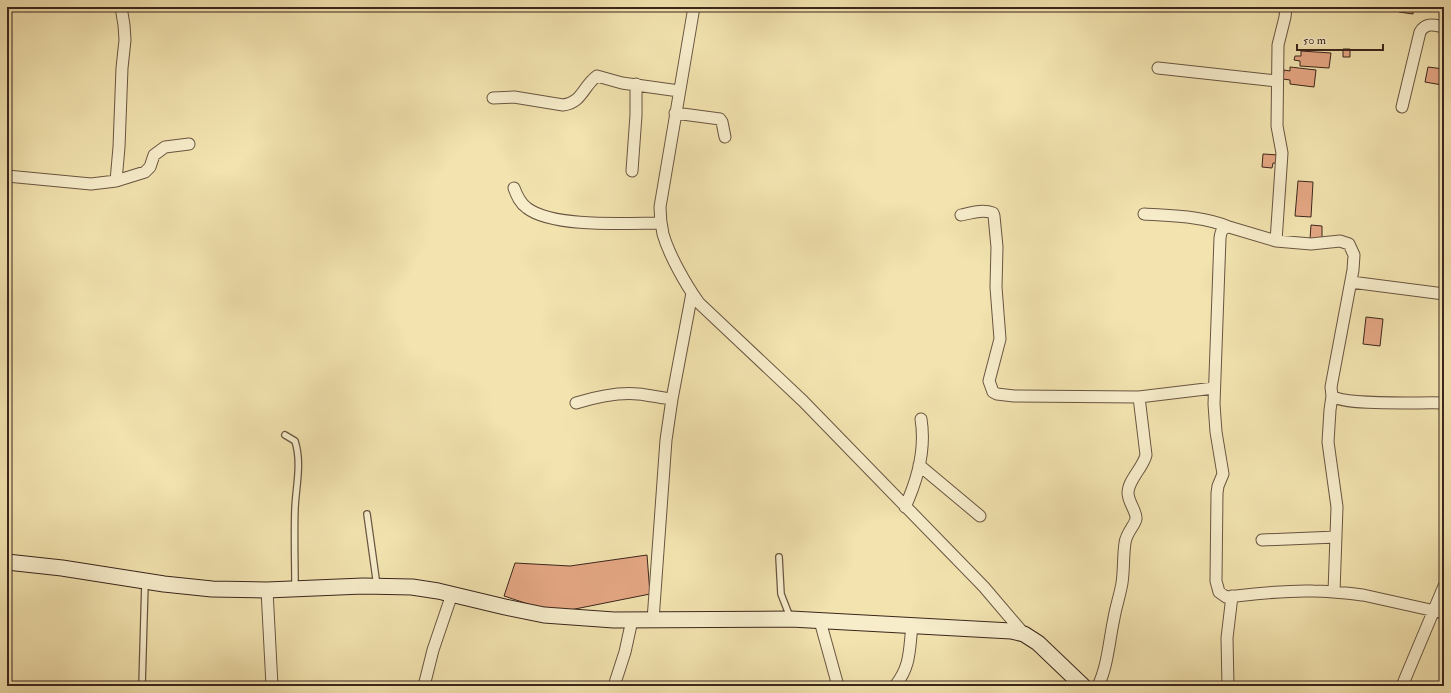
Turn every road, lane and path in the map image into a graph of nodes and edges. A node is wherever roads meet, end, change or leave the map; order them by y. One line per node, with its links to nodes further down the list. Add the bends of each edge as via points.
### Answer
1 (121, 7): 16 (street, via 125,31)
2 (694, 7): 8 (street)
3 (1286, 7): 6 (street, via 1286,17 1278,45)
4 (1444, 27): 10 (street, via 1428,25 1420,32)
5 (1158, 68): 6 (street)
6 (1278, 81): 22 (street, via 1277,126 1282,153)
7 (636, 84): 8 (street); 9 (street, via 597,76 578,99 563,105 514,97); 14 (street)
8 (679, 91): 11 (street)
9 (493, 98)
10 (1402, 107)
11 (675, 113): 12 (street, via 720,119); 20 (street, via 660,207)
12 (725, 137)
13 (189, 144): 16 (street, via 165,147 154,155 150,167 145,172)
14 (632, 171)
15 (7, 176): 16 (street, via 91,184)
16 (116, 181)
17 (514, 188): 20 (street, via 519,200 528,209 545,216 570,221)
18 (1144, 214): 21 (street, via 1201,219)
19 (961, 215): 28 (street, via 988,211 994,216 1000,339 989,381 993,392 1014,396)
20 (661, 223): 24 (street, via 667,246)
21 (1229, 227): 22 (street); 26 (street, via 1221,231 1220,238)
22 (1276, 241): 23 (street, via 1311,244 1340,241 1349,244 1354,255)
23 (1351, 282): 25 (street); 27 (street, via 1331,387)
24 (692, 293): 29 (street); 35 (street, via 699,303 803,401)
25 (1444, 294)
26 (1214, 388): 28 (street); 49 (street, via 1216,432 1222,470 1218,493 1216,581 1222,596)
27 (1332, 396): 31 (street, via 1341,400 1368,402); 38 (street, via 1328,442 1337,507)
28 (1139, 397): 64 (street, via 1146,455 1128,492 1136,519 1125,544 1122,582 1105,666)
29 (672, 399): 30 (street, via 628,394 600,396); 53 (street, via 666,440)
30 (576, 403)
31 (1444, 403)
32 (921, 419): 34 (street, via 923,446)
33 (285, 435): 45 (lane, via 295,441 298,453)
34 (920, 465): 35 (street); 37 (street)
35 (905, 507): 56 (street, via 984,587)
36 (367, 514): 43 (lane)
37 (980, 516)
38 (1336, 537): 39 (street); 47 (street)
39 (1262, 540)
40 (779, 557): 51 (lane, via 781,594)
41 (7, 562): 42 (main road)
42 (145, 581): 46 (main road, via 212,589); 57 (lane)
43 (377, 586): 45 (main road); 48 (main road, via 438,590)
44 (1444, 586): 50 (street)
45 (295, 588): 46 (main road)
46 (267, 590): 58 (street)
47 (1334, 592): 49 (street, via 1286,591); 50 (street, via 1363,595)
48 (452, 594): 52 (main road, via 544,614); 59 (street)
49 (1232, 596): 65 (street, via 1227,633)
50 (1439, 611): 66 (street)
51 (791, 619): 53 (main road); 54 (main road)
52 (632, 620): 53 (main road); 60 (street)
53 (653, 620)
54 (820, 621): 55 (main road); 61 (street)
55 (912, 626): 56 (main road, via 1011,631); 62 (street, via 908,662)
56 (1024, 634): 63 (main road, via 1038,643)
57 (142, 686)
58 (272, 686)
59 (424, 686)
60 (614, 686)
61 (838, 686)
62 (895, 686)
63 (1083, 686)
64 (1098, 686)
65 (1228, 686)
66 (1402, 686)

